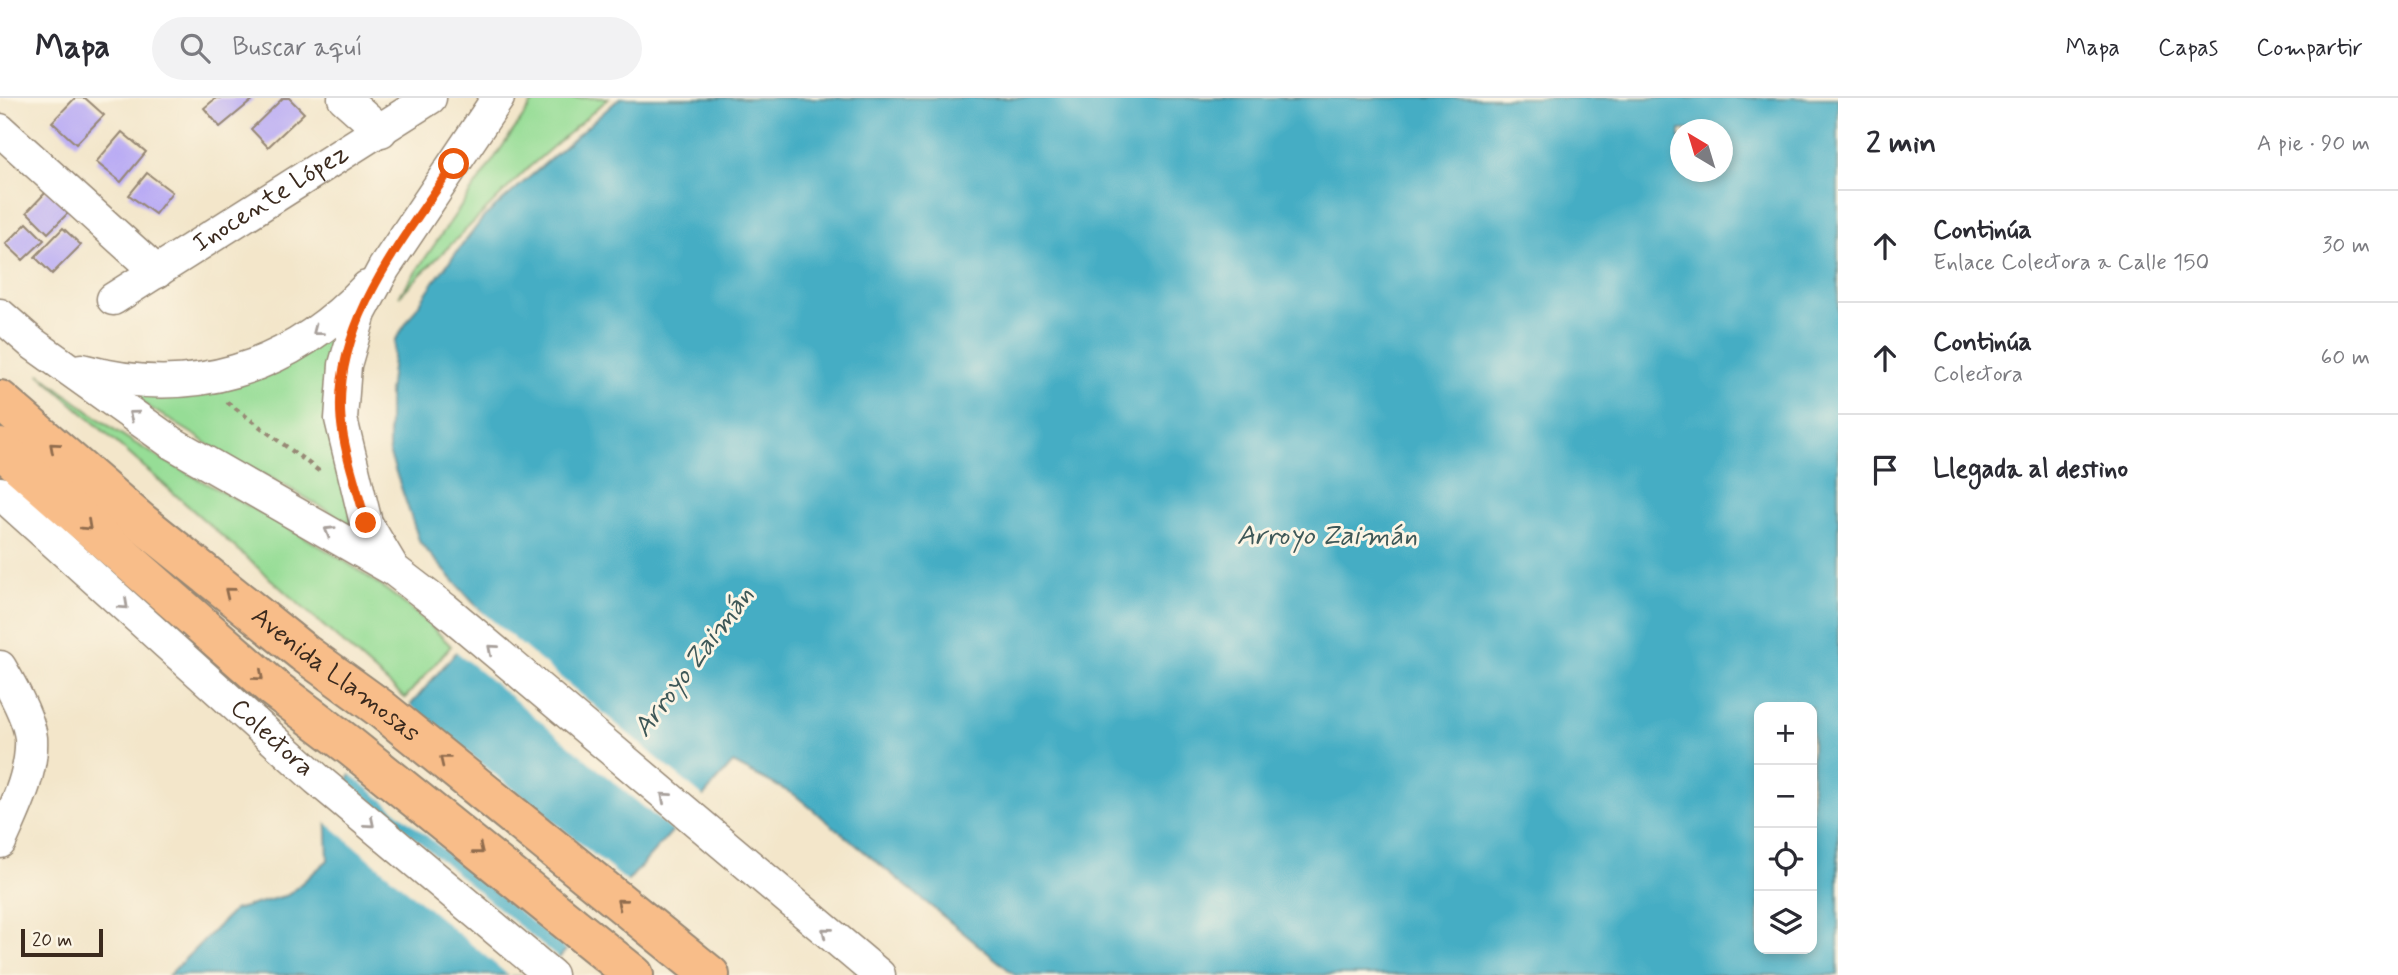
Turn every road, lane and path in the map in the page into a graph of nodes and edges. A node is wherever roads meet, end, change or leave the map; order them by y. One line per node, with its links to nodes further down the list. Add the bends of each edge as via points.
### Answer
1 (344, 98): 5 (street)
2 (430, 98): 5 (street, Inocente López)
3 (498, 98): 6 (street)
4 (0, 130): 7 (street)
5 (381, 131): 7 (street, Inocente López)
6 (384, 268): 11 (street, one-way to 11, via 311,337 265,362); 14 (street, via 360,313 345,365 341,419)
7 (157, 272): 8 (street, Inocente López)
8 (113, 299)
9 (0, 315): 10 (street)
10 (64, 365): 11 (street, via 113,379 165,383); 16 (street, one-way to 10, via 172,443)
11 (212, 379): 14 (path, via 218,395 350,494)
12 (0, 400): 21 (main road, Avenida Llamosas, one-way to 12, via 142,523)
13 (0, 448): 20 (main road, Avenida Llamosas, one-way to 20, via 271,687)
14 (358, 490): 16 (street, via 366,523)
15 (0, 494): 19 (street, Colectora, one-way to 19, via 317,779)
16 (394, 570): 22 (street, one-way to 16)
17 (0, 667): 18 (street, via 31,737 23,790)
18 (0, 842)
19 (551, 975)
20 (634, 975)
21 (710, 975)
22 (879, 975)

